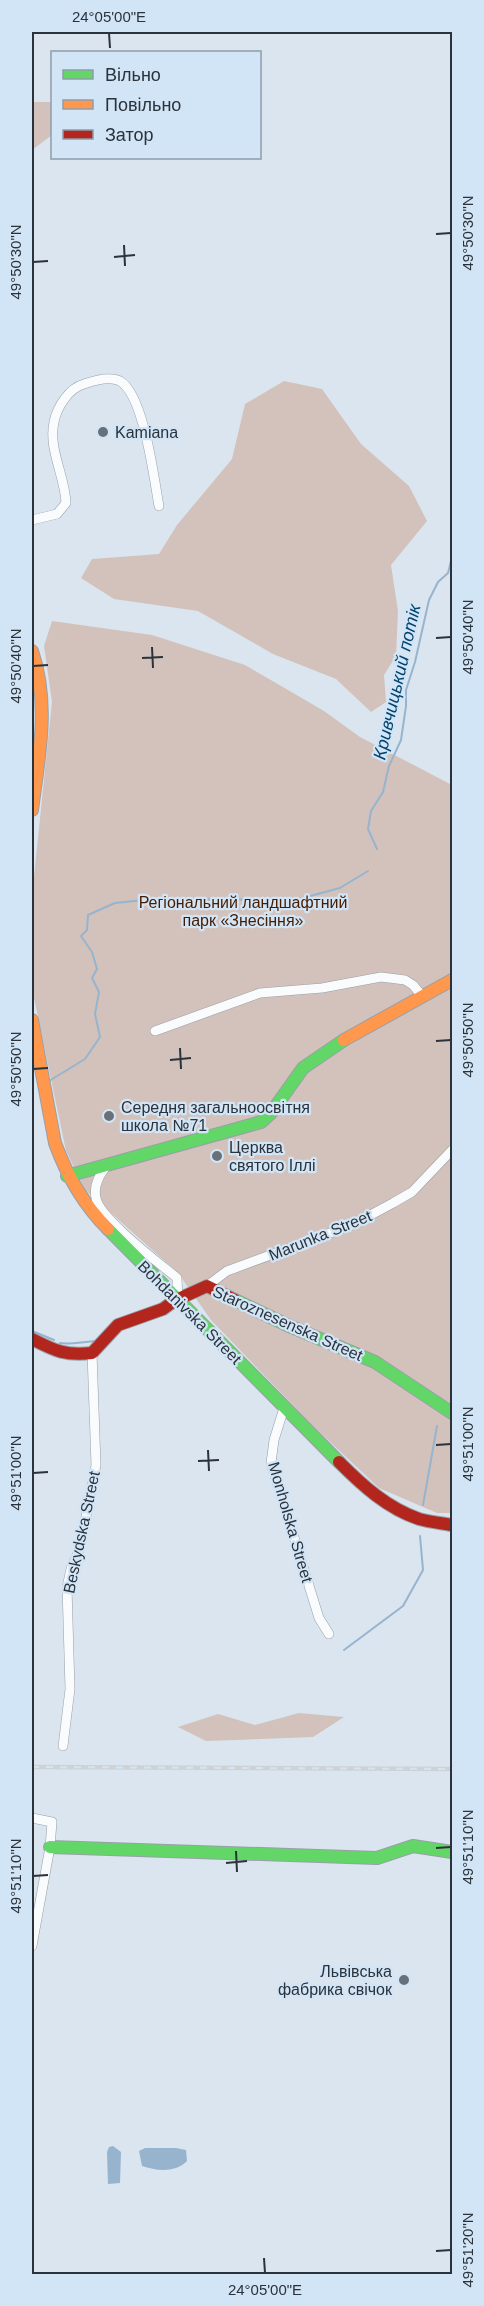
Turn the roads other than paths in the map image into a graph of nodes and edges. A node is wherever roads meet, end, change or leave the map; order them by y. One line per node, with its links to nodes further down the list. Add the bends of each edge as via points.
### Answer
1 (159, 506): 2 (street, via 146,433 134,399 122,382 112,378 80,385 64,398 54,421 54,443 66,503 57,514)
2 (32, 520)
3 (32, 651): 4 (street, via 39,669 42,713)
4 (32, 810)
5 (453, 980): 6 (street)
6 (423, 996): 8 (street, via 405,980 381,977 322,988 260,993); 10 (street, via 331,1047 303,1068 261,1122)
7 (32, 1020): 11 (street, Bohdanivska Street, via 55,1143)
8 (155, 1031)
9 (453, 1150): 13 (street, Marunka Street, via 412,1192 393,1203 352,1225 227,1271)
10 (108, 1163): 11 (street); 14 (street, via 99,1176 98,1204 110,1221 177,1278)
11 (67, 1176): 12 (street, Bohdanivska Street, via 93,1214)
12 (160, 1281): 14 (street, Bohdanivska Street); 15 (street, via 163,1297)
13 (207, 1286): 14 (street, Staroznesenska Street); 20 (street, Staroznesenska Street, via 375,1362)
14 (178, 1300): 15 (street, Staroznesenska Street); 16 (street, Bohdanivska Street)
15 (152, 1313): 16 (street, via 182,1308); 18 (street, Staroznesenska Street, via 118,1325)
16 (191, 1313): 19 (street, Bohdanivska Street)
17 (32, 1339): 18 (street, via 72,1355)
18 (92, 1353): 23 (street, Beskydska Street, via 96,1465 68,1587 70,1689)
19 (284, 1408): 21 (street, Bohdanivska Street, via 384,1502 420,1519); 22 (street, Monholska Street, via 271,1463 319,1618)
20 (453, 1413)
21 (453, 1525)
22 (329, 1634)
23 (63, 1746)
24 (32, 1818): 25 (street, via 52,1822)
25 (50, 1847): 26 (street, via 377,1858 413,1846); 27 (street)
26 (453, 1852)
27 (32, 1946)

